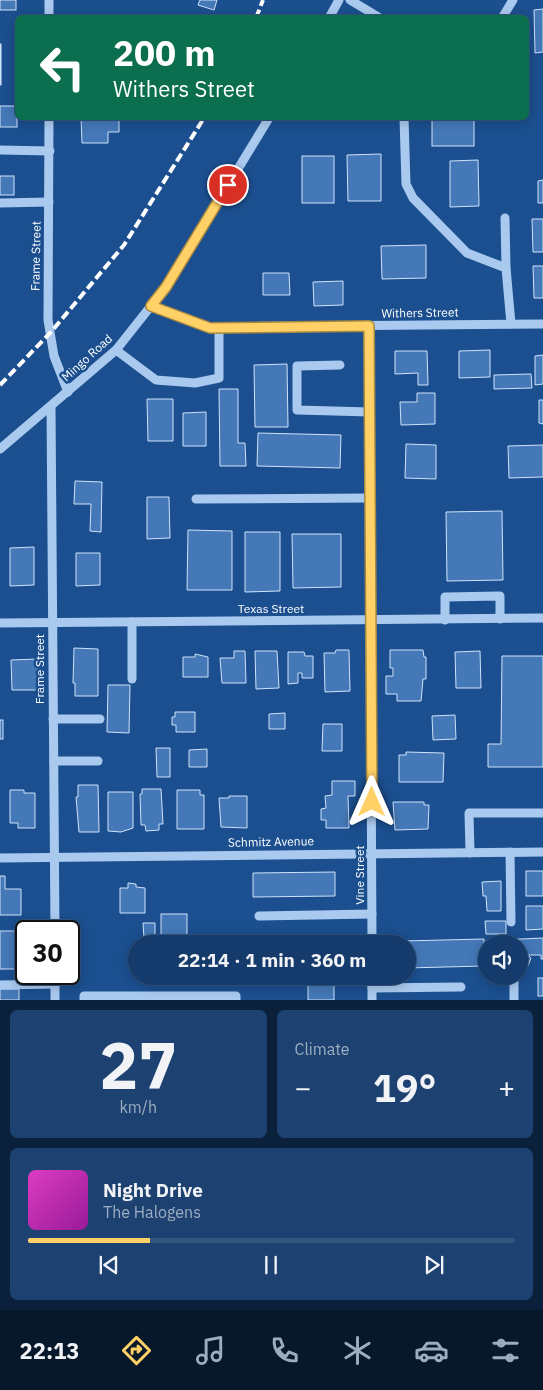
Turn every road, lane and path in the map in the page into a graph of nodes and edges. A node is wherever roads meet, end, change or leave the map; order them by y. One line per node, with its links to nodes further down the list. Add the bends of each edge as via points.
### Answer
1 (49, 0): 5 (street)
2 (339, 0): 6 (street)
3 (350, 0): 7 (street)
4 (513, 0): 8 (street)
5 (49, 15)
6 (331, 15)
7 (375, 15)
8 (504, 15)
9 (50, 120): 13 (street, Frame Street)
10 (269, 120): 18 (street, Mingo Road, via 166,287)
11 (404, 120): 17 (street, via 406,184 413,198 467,253)
12 (0, 150): 13 (street)
13 (50, 151): 14 (street, Frame Street)
14 (49, 202): 15 (street); 25 (street, Frame Street, via 48,320 54,356)
15 (0, 203)
16 (505, 218): 17 (street)
17 (506, 268): 19 (street)
18 (151, 306): 22 (street, Withers Street, via 192,323); 23 (street, Mingo Road)
19 (511, 324): 20 (street, Withers Street); 21 (street, Withers Street)
20 (543, 324)
21 (369, 326): 22 (street, Withers Street); 27 (street, Vine Street)
22 (219, 327): 23 (street, via 219,378 195,383 156,380)
23 (116, 350): 25 (street, Mingo Road)
24 (340, 365): 27 (street, via 297,366 297,410)
25 (68, 392): 26 (street, Mingo Road)
26 (51, 406): 28 (street, Mingo Road); 37 (street, Frame Street)
27 (370, 412): 29 (street, Vine Street)
28 (0, 449)
29 (370, 498): 30 (street); 34 (street, Vine Street)
30 (196, 499)
31 (543, 618): 32 (street, Texas Street)
32 (500, 619): 33 (street, Texas Street); 33 (street, via 500,596 445,597)
33 (445, 620): 34 (street, Texas Street)
34 (371, 621): 35 (street, Texas Street); 47 (street, Vine Street)
35 (132, 622): 37 (street, Texas Street); 38 (street)
36 (0, 623): 37 (street, Texas Street)
37 (52, 623): 39 (street, Frame Street)
38 (132, 679)
39 (53, 719): 40 (street); 41 (street, Frame Street)
40 (100, 719)
41 (54, 761): 42 (street); 49 (street, Frame Street)
42 (98, 761)
43 (543, 813): 44 (street, via 470,813)
44 (470, 852): 45 (street, Schmitz Avenue); 47 (street, Schmitz Avenue)
45 (510, 852): 46 (street, Schmitz Avenue); 53 (street)
46 (543, 852)
47 (372, 854): 49 (street, Schmitz Avenue); 50 (street, Vine Street)
48 (0, 858): 49 (street, Schmitz Avenue)
49 (54, 858): 52 (street, Frame Street)
50 (372, 914): 51 (street); 54 (street, Vine Street)
51 (259, 916)
52 (55, 920)
53 (511, 922)
54 (372, 935)
55 (0, 985): 56 (street)
56 (15, 985)
57 (55, 985): 61 (street)
58 (514, 985): 65 (street)
59 (461, 987): 60 (street)
60 (372, 988): 64 (street)
61 (55, 1000)
62 (84, 1000): 63 (street, via 84,996 236,996)
63 (236, 1000)
64 (372, 1000)
65 (514, 1000)

